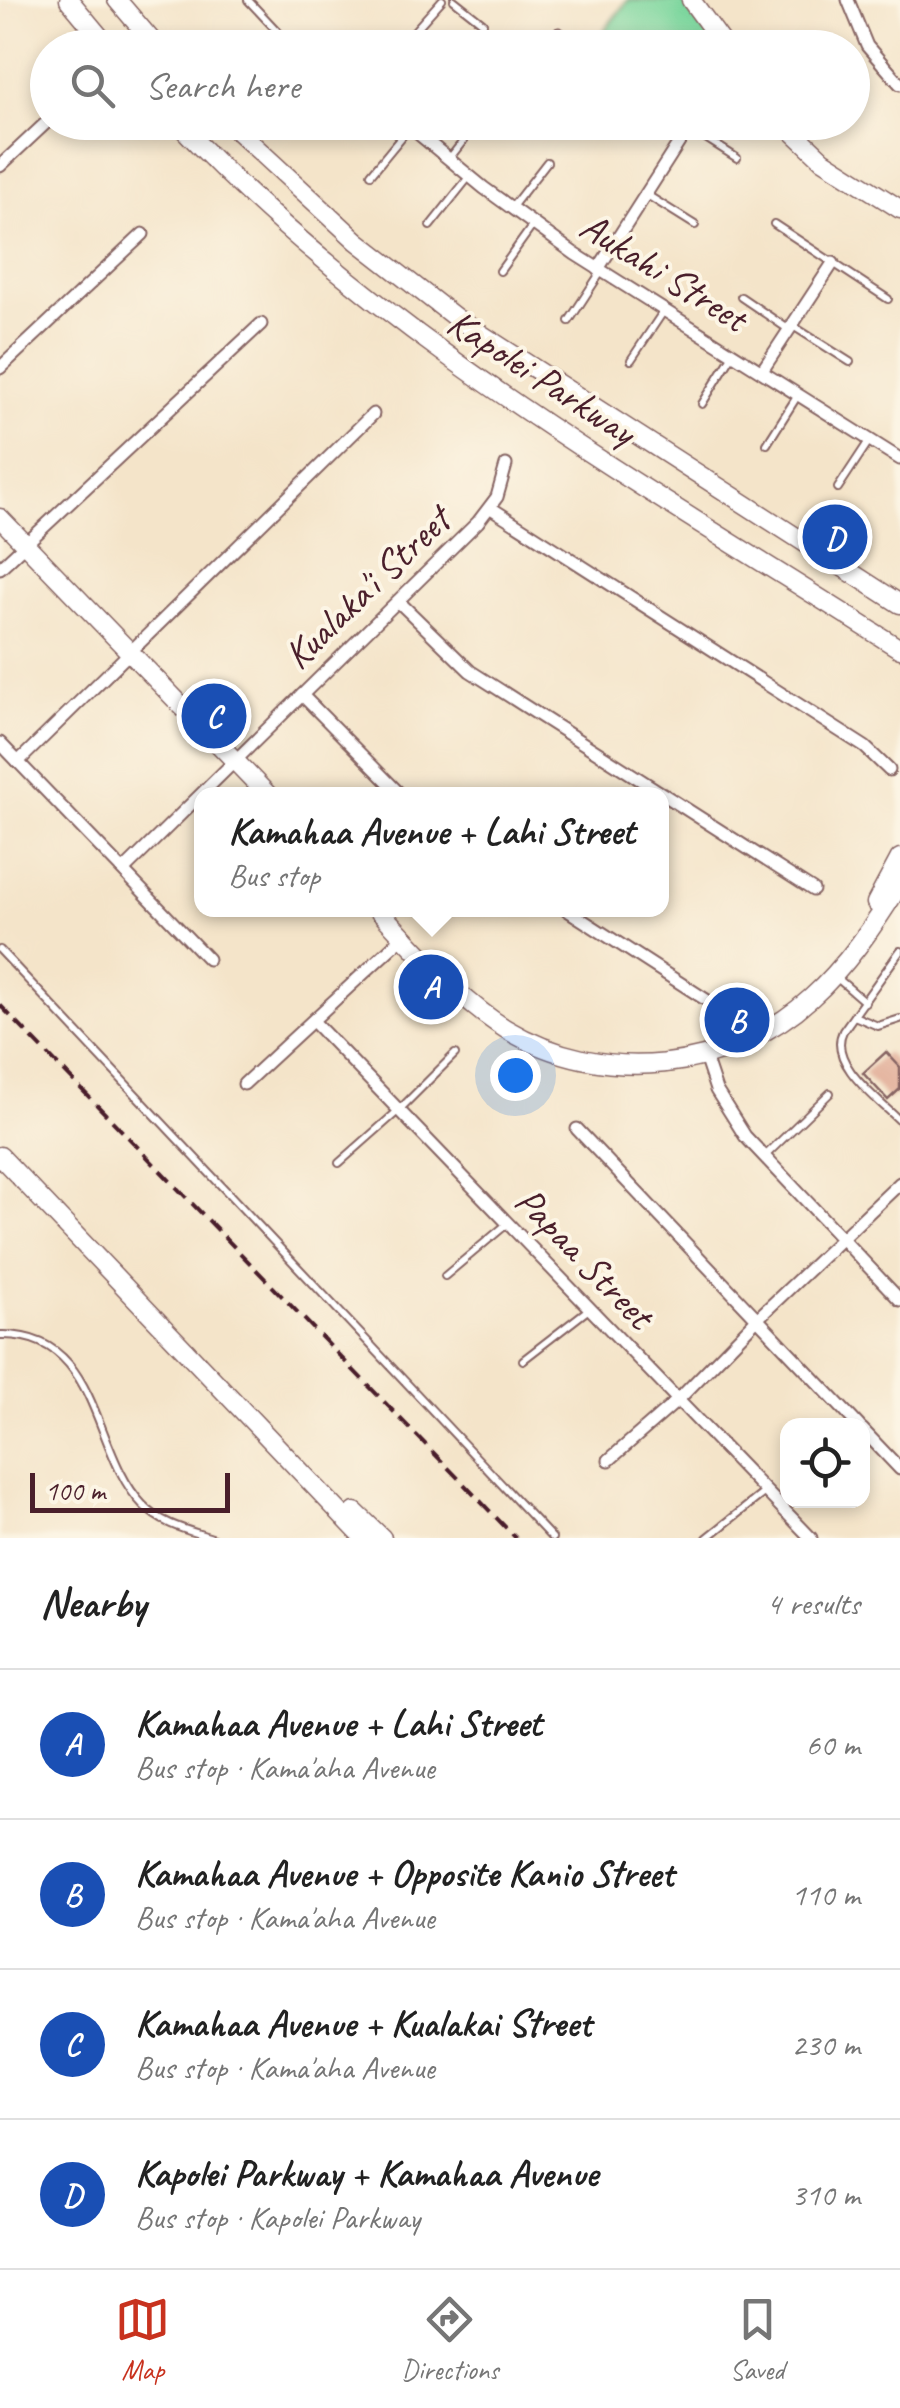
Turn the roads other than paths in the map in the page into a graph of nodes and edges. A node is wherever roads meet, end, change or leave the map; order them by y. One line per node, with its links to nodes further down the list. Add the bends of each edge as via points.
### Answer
1 (70, 0): 11 (main road)
2 (118, 0): 12 (main road)
3 (248, 0): 13 (lane)
4 (427, 0): 9 (lane)
5 (442, 0): 9 (lane)
6 (454, 0): 10 (lane)
7 (690, 0): 15 (main road)
8 (848, 0): 16 (street)
9 (435, 8): 14 (lane)
10 (483, 23)
11 (94, 30)
12 (143, 30)
13 (275, 30)
14 (415, 30)
15 (712, 30)
16 (860, 30)
17 (870, 49): 18 (street)
18 (900, 84)
19 (30, 138): 31 (street)
20 (194, 140): 70 (main road, Kapolei Parkway, via 284,228 434,348)
21 (248, 140): 69 (main road, Kapolei Parkway, via 357,241 456,318)
22 (396, 140): 32 (lane)
23 (425, 140): 29 (street, Aukahi Street)
24 (464, 140): 29 (lane)
25 (681, 140): 34 (street)
26 (708, 140): 28 (lane)
27 (802, 140): 36 (main road)
28 (737, 158)
29 (449, 160): 33 (street, Aukahi Street)
30 (547, 162): 35 (lane)
31 (0, 166)
32 (371, 174)
33 (469, 176): 35 (street, Aukahi Street); 40 (lane)
34 (646, 194): 39 (lane); 43 (street)
35 (511, 208): 38 (street, Aukahi Street)
36 (900, 209)
37 (774, 224): 42 (lane)
38 (533, 225): 43 (street, Aukahi Street); 44 (lane)
39 (695, 225)
40 (430, 226)
41 (142, 234): 54 (street)
42 (833, 263): 46 (lane); 50 (street)
43 (600, 270): 47 (street, Aukahi Street); 48 (lane)
44 (500, 271)
45 (740, 298): 50 (lane)
46 (888, 299)
47 (664, 311): 51 (street, Aukahi Street); 52 (lane)
48 (568, 321)
49 (261, 324): 66 (street)
50 (791, 328): 53 (lane); 55 (street)
51 (734, 353): 55 (street, Aukahi Street); 57 (lane)
52 (631, 360)
53 (850, 362)
54 (0, 368)
55 (762, 371): 56 (street, Aukahi Street)
56 (798, 394): 59 (street, Aukahi Street); 60 (lane)
57 (702, 404)
58 (372, 414): 71 (street)
59 (870, 440): 61 (street, Aukahi Street); 63 (lane)
60 (767, 444)
61 (900, 459)
62 (506, 465): 64 (street, Kualaka'i Street)
63 (838, 488)
64 (491, 508): 68 (street, Kualaka'i Street); 76 (street, via 865,747)
65 (0, 518): 66 (main road)
66 (25, 544): 67 (street); 71 (main road)
67 (0, 568)
68 (398, 601): 72 (street, Kualaka'i Street); 80 (street, via 470,672)
69 (900, 604)
70 (900, 648)
71 (129, 652): 74 (main road); 75 (street)
72 (302, 695): 74 (street, Kualaka'i Street); 79 (street)
73 (0, 743): 75 (street)
74 (234, 760): 77 (street, Kualaka'i Street); 78 (main road)
75 (18, 762): 84 (street)
76 (889, 770)
77 (207, 787)
78 (260, 787)
79 (393, 787)
80 (650, 787)
81 (669, 799): 86 (street)
82 (194, 800): 84 (street, Kualaka'i Street)
83 (900, 858): 90 (main road)
84 (124, 870): 93 (street)
85 (900, 884): 90 (main road)
86 (812, 890)
87 (385, 917): 89 (main road)
88 (578, 917): 95 (street)
89 (404, 936): 99 (street); 101 (main road, via 472,1004 545,1048 628,1066)
90 (857, 944): 94 (main road)
91 (0, 950): 129 (lane)
92 (900, 951): 96 (lane)
93 (208, 959)
94 (834, 975): 96 (lane); 101 (main road, via 778,1024)
95 (708, 1000)
96 (866, 1002): 97 (lane)
97 (854, 1016): 98 (lane, via 878,1026); 105 (lane, via 840,1038 841,1059)
98 (900, 1019)
99 (313, 1020): 102 (street); 104 (street, Papaa Street)
100 (455, 1054): 104 (lane)
101 (705, 1057): 108 (street, via 724,1104)
102 (244, 1084)
103 (830, 1092): 108 (lane)
104 (399, 1110): 109 (lane); 111 (street, Papaa Street)
105 (900, 1121)
106 (577, 1130): 116 (street)
107 (0, 1156): 121 (main road)
108 (764, 1157): 112 (street)
109 (339, 1163)
110 (900, 1183): 112 (street)
111 (508, 1223): 113 (lane); 115 (street, Papaa Street)
112 (841, 1239): 114 (street); 116 (street)
113 (445, 1276)
114 (900, 1300)
115 (590, 1308): 118 (lane); 119 (street, Papaa Street)
116 (757, 1319): 119 (street); 120 (street)
117 (0, 1335): 126 (lane, via 32,1339 65,1360 140,1503 171,1524)
118 (523, 1360)
119 (678, 1400): 123 (street); 125 (street, Papaa Street)
120 (852, 1418)
121 (258, 1424): 127 (main road); 128 (main road)
122 (870, 1436): 124 (street)
123 (610, 1460)
124 (900, 1468)
125 (766, 1491): 130 (lane); 131 (street, Papaa Street)
126 (212, 1538)
127 (364, 1538)
128 (382, 1538)
129 (552, 1538)
130 (707, 1538)
131 (812, 1538)

